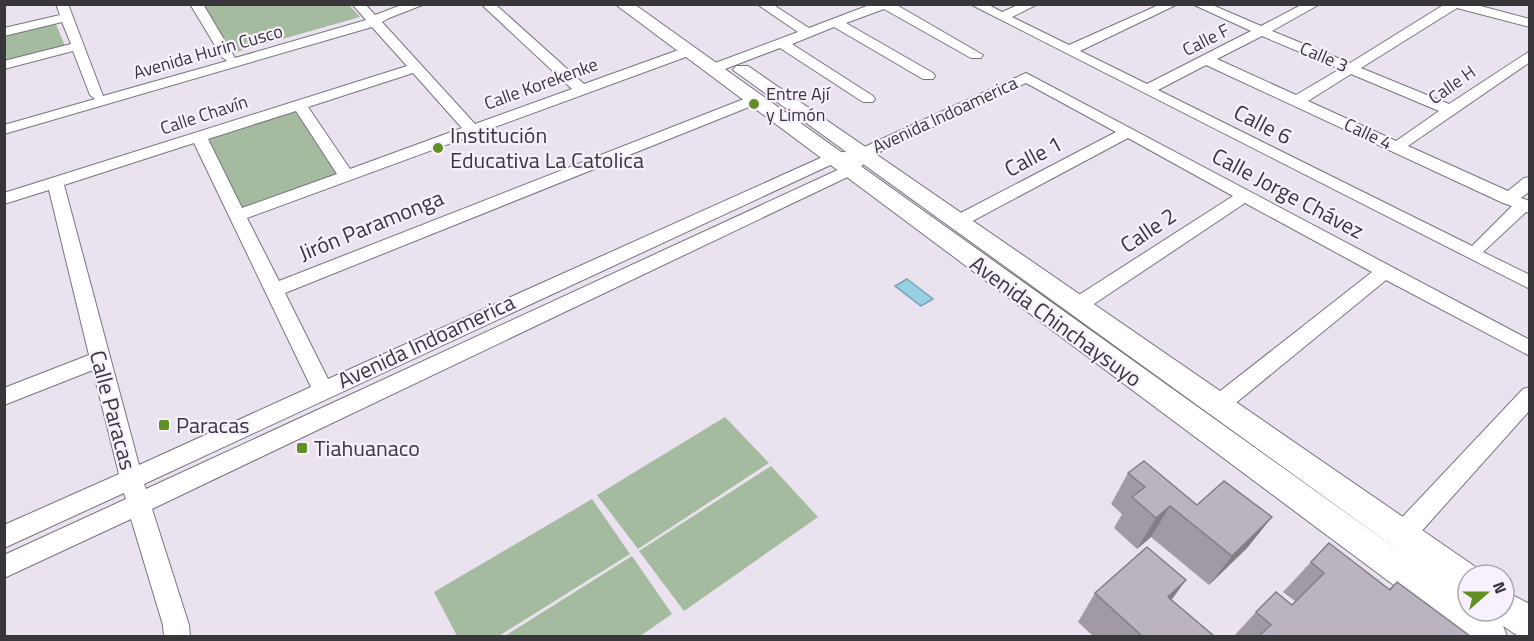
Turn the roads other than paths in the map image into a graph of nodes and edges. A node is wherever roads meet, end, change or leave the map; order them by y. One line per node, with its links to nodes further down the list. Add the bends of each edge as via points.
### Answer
1 (196, 4): 29 (street)
2 (358, 4): 17 (street)
3 (419, 4): 17 (street, Avenida Hurin Cusco)
4 (487, 4): 37 (street)
5 (623, 4): 25 (main road, Avenida Chinchaysuyo)
6 (649, 4): 32 (main road, Avenida Chinchaysuyo)
7 (763, 4): 22 (street)
8 (885, 4): 18 (street); 27 (street)
9 (976, 4): 16 (street, Calle 6)
10 (1032, 4): 16 (street)
11 (1172, 4): 26 (street)
12 (1198, 4): 20 (street, Calle 3)
13 (1314, 4): 20 (street, Calle F)
14 (1455, 4): 19 (street); 34 (street)
15 (64, 11): 21 (street); 24 (street)
16 (1001, 17): 26 (street, Calle 6)
17 (371, 19): 29 (street, Avenida Hurin Cusco); 33 (street); 46 (street, Avenida Hurin Cusco)
18 (836, 23): 22 (street); 35 (street)
19 (1530, 23)
20 (1262, 31): 30 (street, Calle F); 34 (street, Calle 3)
21 (4, 32)
22 (808, 33): 23 (street)
23 (782, 43): 32 (street); 40 (street)
24 (78, 46): 31 (street); 39 (street)
25 (689, 51): 32 (main road, Avenida Chinchaysuyo); 37 (street, Calle Korekenke)
26 (1068, 51): 38 (street, Calle 6)
27 (976, 55)
28 (1530, 55): 44 (street, Calle H)
29 (229, 57): 39 (street, Avenida Hurin Cusco)
30 (1207, 60): 38 (street, Calle F); 42 (street, Calle 4)
31 (4, 65)
32 (721, 66): 41 (main road, Avenida Chinchaysuyo); 51 (main road, Avenida Chinchaysuyo)
33 (415, 68): 43 (street, Calle Chavín); 47 (street)
34 (1350, 68): 42 (street); 44 (street, Calle 3)
35 (928, 76)
36 (1026, 77): 48 (street, Calle Jorge Chávez); 51 (street, Avenida Indoamerica)
37 (582, 90): 47 (street, Calle Korekenke)
38 (1147, 90): 62 (street, Calle 6)
39 (97, 95): 45 (street, Avenida Hurin Cusco)
40 (868, 99)
41 (754, 100): 51 (main road, Avenida Chinchaysuyo); 63 (street, Jirón Paramonga)
42 (1297, 101): 50 (street, Calle 4)
43 (299, 105): 49 (street, Calle Chavín); 52 (street)
44 (1450, 110): 50 (street, Calle H)
45 (4, 122)
46 (4, 130)
47 (472, 130): 52 (street, Calle Korekenke)
48 (1128, 132): 55 (street, Calle Jorge Chávez); 59 (street, Calle 1)
49 (199, 137): 54 (street, Calle Chavín); 58 (street)
50 (1397, 147): 57 (street, Calle 4)
51 (849, 160): 59 (main road, Avenida Chinchaysuyo); 67 (street, Avenida Indoamerica); 72 (street, Avenida Indoamerica); 80 (main road, Avenida Chinchaysuyo)
52 (347, 176): 58 (street, Calle Korekenke)
53 (1530, 182): 57 (street)
54 (54, 183): 56 (street, Calle Chavín); 66 (street, Calle Paracas)
55 (1245, 195): 61 (street, Calle Jorge Chávez); 64 (street, Calle 2)
56 (4, 199)
57 (1521, 204): 60 (street)
58 (237, 216): 63 (street)
59 (958, 221): 64 (main road, Avenida Chinchaysuyo)
60 (1480, 247)
61 (1385, 271): 65 (street, Calle Jorge Chávez); 70 (street)
62 (1530, 283)
63 (274, 290): 67 (street)
64 (1078, 305): 70 (main road, Avenida Chinchaysuyo)
65 (1530, 349)
66 (99, 359): 69 (street); 71 (street, Calle Paracas)
67 (323, 390): 71 (street, Avenida Indoamerica)
68 (1530, 395): 73 (street)
69 (4, 397)
70 (1218, 405): 73 (main road, Avenida Chinchaysuyo)
71 (131, 478): 72 (street, Calle Paracas); 74 (street, Avenida Indoamerica)
72 (138, 503): 75 (street, Avenida Indoamerica); 79 (street, Calle Paracas)
73 (1402, 535): 76 (main road, Avenida Chinchaysuyo)
74 (4, 537)
75 (4, 567)
76 (1456, 573)
77 (1516, 614): 78 (main road)
78 (1530, 624)
79 (177, 636)
80 (1490, 636)

